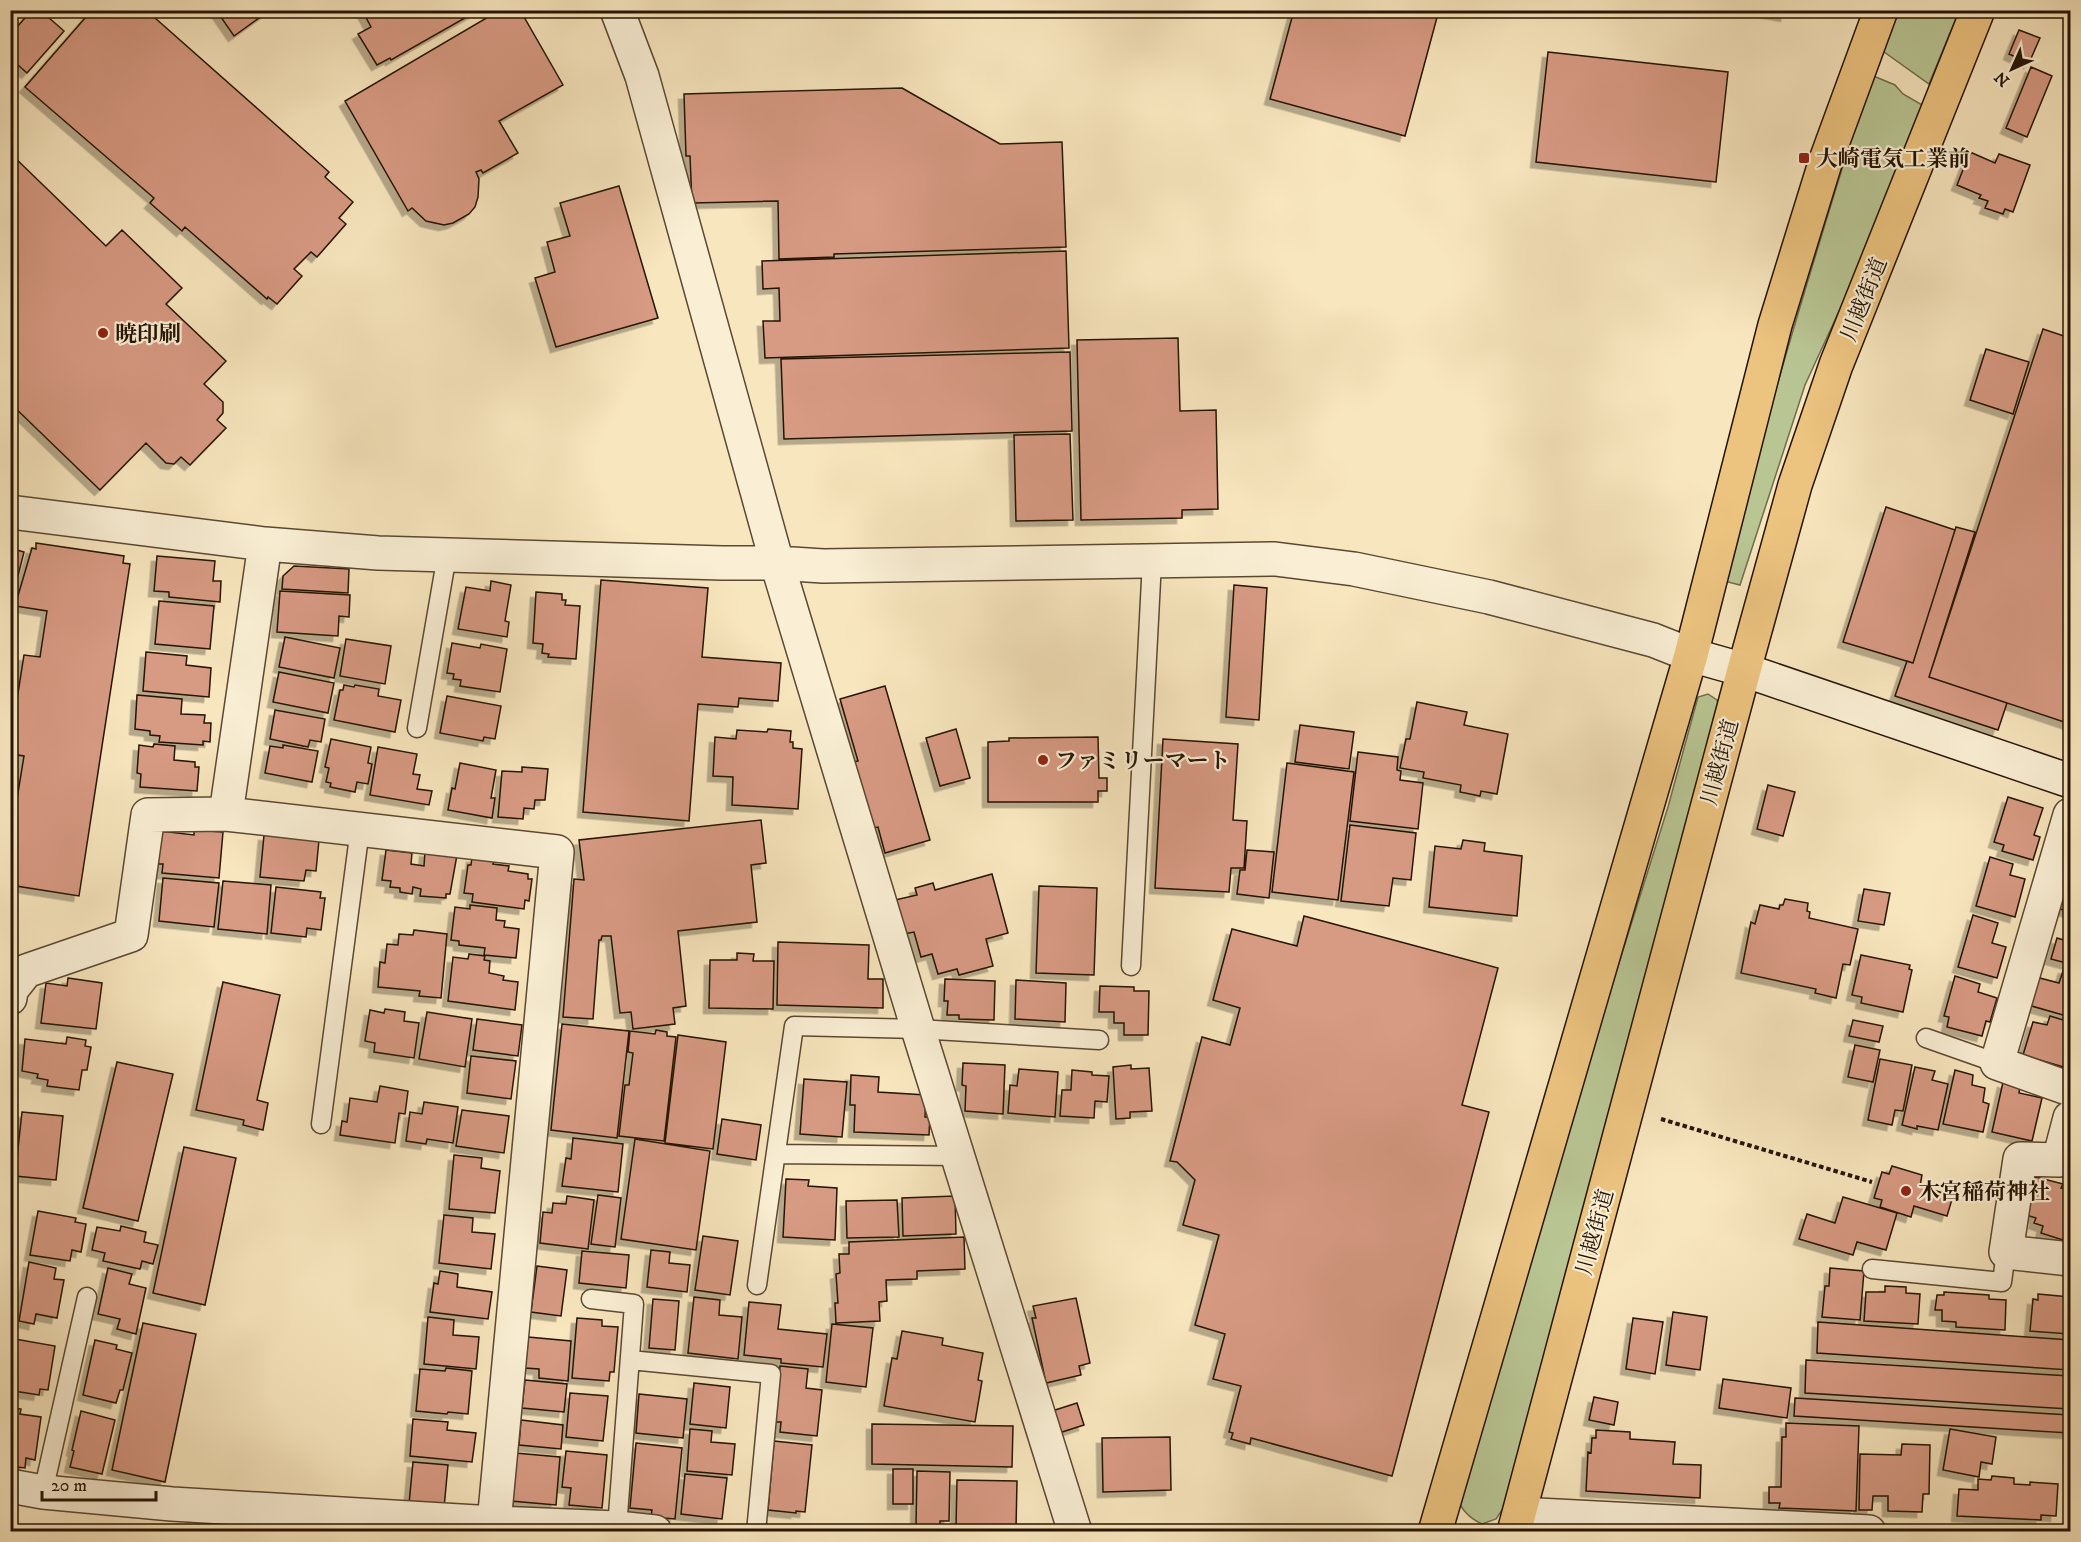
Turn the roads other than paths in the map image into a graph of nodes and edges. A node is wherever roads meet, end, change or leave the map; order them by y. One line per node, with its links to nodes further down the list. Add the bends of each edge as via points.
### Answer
1 (616, 10): 8 (street, via 642,76)
2 (1881, 10): 9 (highway, via 1826,160 1775,325)
3 (1978, 10): 10 (highway, 川越街道, via 1836,365 1795,485)
4 (10, 512): 5 (street)
5 (265, 544): 6 (street); 13 (street)
6 (447, 555): 8 (street); 11 (lane)
7 (1152, 561): 8 (street, via 823,566); 9 (street, via 1275,559 1354,569 1489,597 1653,640); 16 (lane)
8 (777, 562): 18 (street)
9 (1691, 655): 10 (street); 42 (highway)
10 (1744, 670): 12 (street); 37 (highway, 川越街道)
11 (417, 728)
12 (2070, 781)
13 (226, 814): 15 (street); 17 (street, via 148,815 131,935 26,971 11,990)
14 (2070, 815): 21 (street)
15 (360, 829): 24 (lane); 36 (street, via 557,852)
16 (1131, 966)
17 (10, 998)
18 (918, 1029): 20 (lane); 25 (lane, via 794,1026); 26 (street)
19 (1926, 1038): 21 (lane)
20 (1099, 1040)
21 (1997, 1063): 22 (street)
22 (2070, 1089)
23 (2070, 1118): 27 (street, via 2059,1160 2020,1159)
24 (321, 1124)
25 (777, 1154): 26 (lane); 30 (lane)
26 (958, 1156): 41 (street)
27 (2006, 1252): 28 (street); 29 (lane, via 2002,1282)
28 (2070, 1258)
29 (1872, 1269)
30 (758, 1285)
31 (87, 1297): 35 (lane)
32 (591, 1299): 33 (lane, via 634,1304)
33 (630, 1360): 38 (lane); 40 (lane, via 771,1374)
34 (10, 1486): 35 (street)
35 (43, 1492): 36 (street, via 172,1504)
36 (494, 1523): 38 (street)
37 (1517, 1523): 43 (street)
38 (617, 1528): 39 (street)
39 (655, 1532)
40 (756, 1532)
41 (1075, 1532)
42 (1434, 1532)
43 (1869, 1532)

